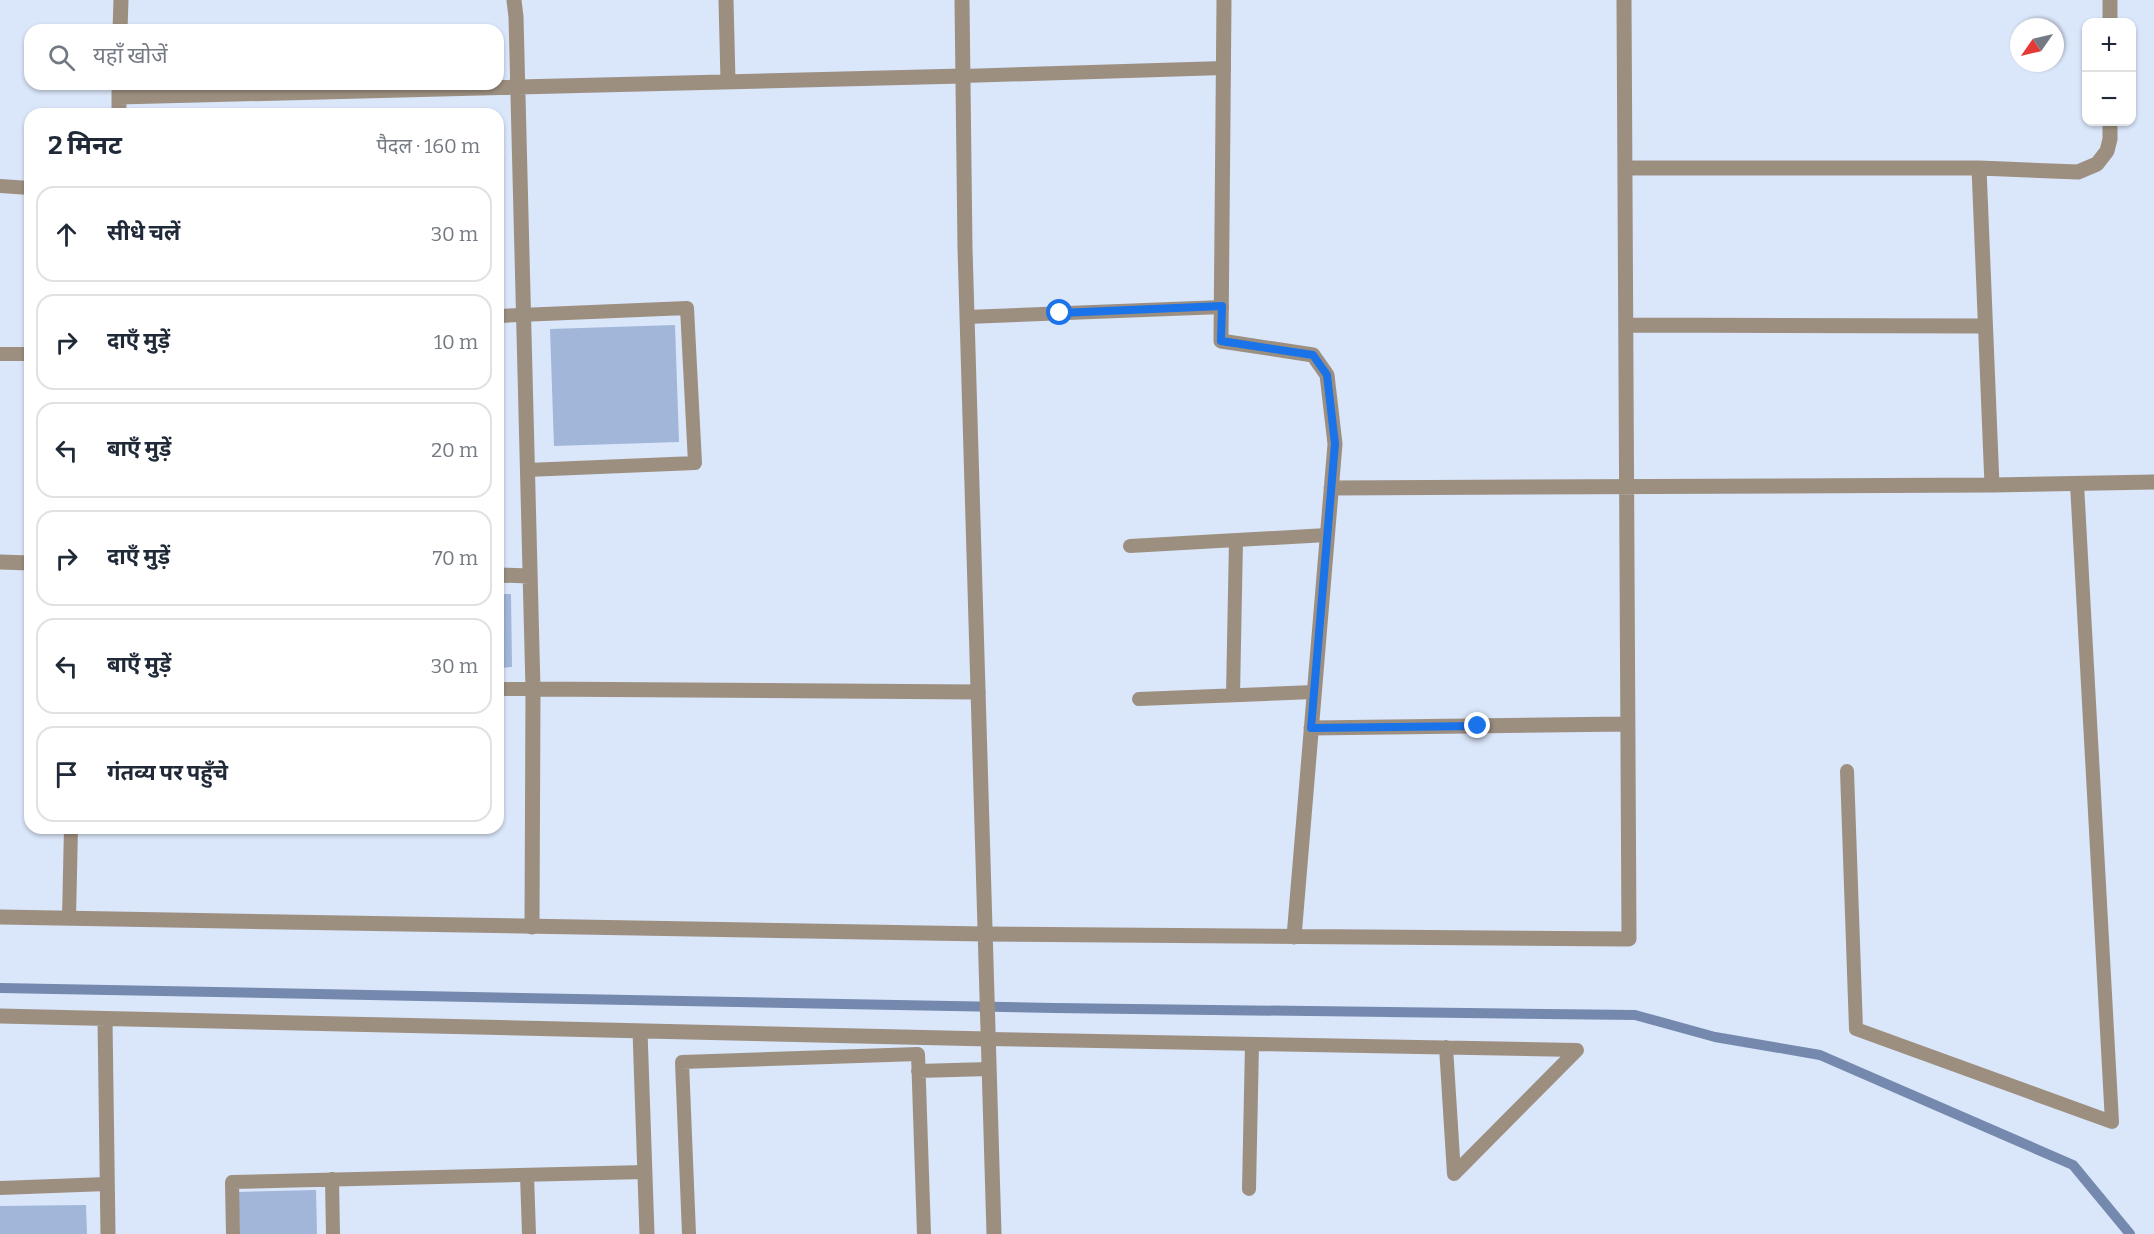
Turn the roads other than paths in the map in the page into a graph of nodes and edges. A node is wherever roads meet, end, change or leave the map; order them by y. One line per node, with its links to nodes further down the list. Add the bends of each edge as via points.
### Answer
1 (121, 0): 9 (street)
2 (514, 0): 14 (street)
3 (726, 0): 12 (street)
4 (962, 0): 11 (street)
5 (1224, 0): 10 (street)
6 (1624, 0): 18 (street)
7 (2110, 0): 8 (street)
8 (2110, 18)
9 (120, 24)
10 (1224, 68): 11 (lane); 22 (street)
11 (963, 76): 12 (street); 25 (street)
12 (728, 81): 14 (street)
13 (504, 87): 14 (street)
14 (518, 87): 23 (street)
15 (119, 90): 16 (street)
16 (118, 108)
17 (2110, 126): 19 (street, via 2107,151 2097,164 2078,172)
18 (1626, 168): 19 (street); 26 (street)
19 (1979, 168): 27 (street)
20 (0, 186): 21 (lane)
21 (24, 188)
22 (1222, 306): 25 (lane); 34 (street, via 1221,341 1313,355 1327,375 1335,444)
23 (524, 315): 24 (lane); 30 (street); 30 (lane, via 687,308 695,462)
24 (504, 316)
25 (967, 317): 45 (street)
26 (1626, 325): 27 (street); 35 (street)
27 (1985, 326): 33 (street)
28 (0, 354): 29 (lane)
29 (24, 354)
30 (528, 470): 42 (street)
31 (2154, 482): 32 (street)
32 (2077, 484): 33 (street); 51 (lane, via 2112,1122 1856,1029)
33 (1992, 485): 35 (street)
34 (1330, 488): 35 (street); 36 (street)
35 (1626, 488): 49 (street)
36 (1327, 535): 37 (lane); 46 (street)
37 (1236, 540): 38 (lane); 47 (lane)
38 (1130, 546)
39 (0, 562): 40 (street)
40 (24, 562)
41 (504, 575): 42 (street)
42 (530, 576): 44 (street)
43 (504, 688): 44 (lane)
44 (533, 689): 45 (street); 55 (street)
45 (978, 692): 56 (street)
46 (1314, 692): 47 (lane); 50 (street)
47 (1233, 695): 48 (lane)
48 (1139, 699)
49 (1628, 724): 50 (street); 57 (street, via 1629,939)
50 (1311, 728): 57 (street)
51 (1847, 771)
52 (71, 834): 54 (lane)
53 (0, 917): 54 (street)
54 (69, 918): 55 (street)
55 (532, 927): 56 (street)
56 (985, 934): 57 (street); 61 (street)
57 (1293, 937)
58 (0, 1016): 59 (street)
59 (105, 1019): 60 (street); 69 (street)
60 (640, 1031): 61 (street); 66 (street)
61 (989, 1039): 62 (lane); 64 (street)
62 (1252, 1044): 63 (lane); 71 (lane)
63 (1446, 1047): 63 (lane, via 1454,1174 1576,1050 1458,1047)
64 (989, 1069): 65 (lane); 79 (street)
65 (918, 1071): 77 (lane, via 918,1054 682,1062); 78 (lane)
66 (645, 1172): 67 (lane); 76 (street)
67 (527, 1174): 68 (lane); 75 (lane)
68 (332, 1179): 73 (lane, via 232,1182); 74 (lane)
69 (107, 1184): 70 (lane); 72 (street)
70 (0, 1188)
71 (1249, 1189)
72 (108, 1234)
73 (233, 1234)
74 (333, 1234)
75 (529, 1234)
76 (647, 1234)
77 (689, 1234)
78 (924, 1234)
79 (994, 1234)

